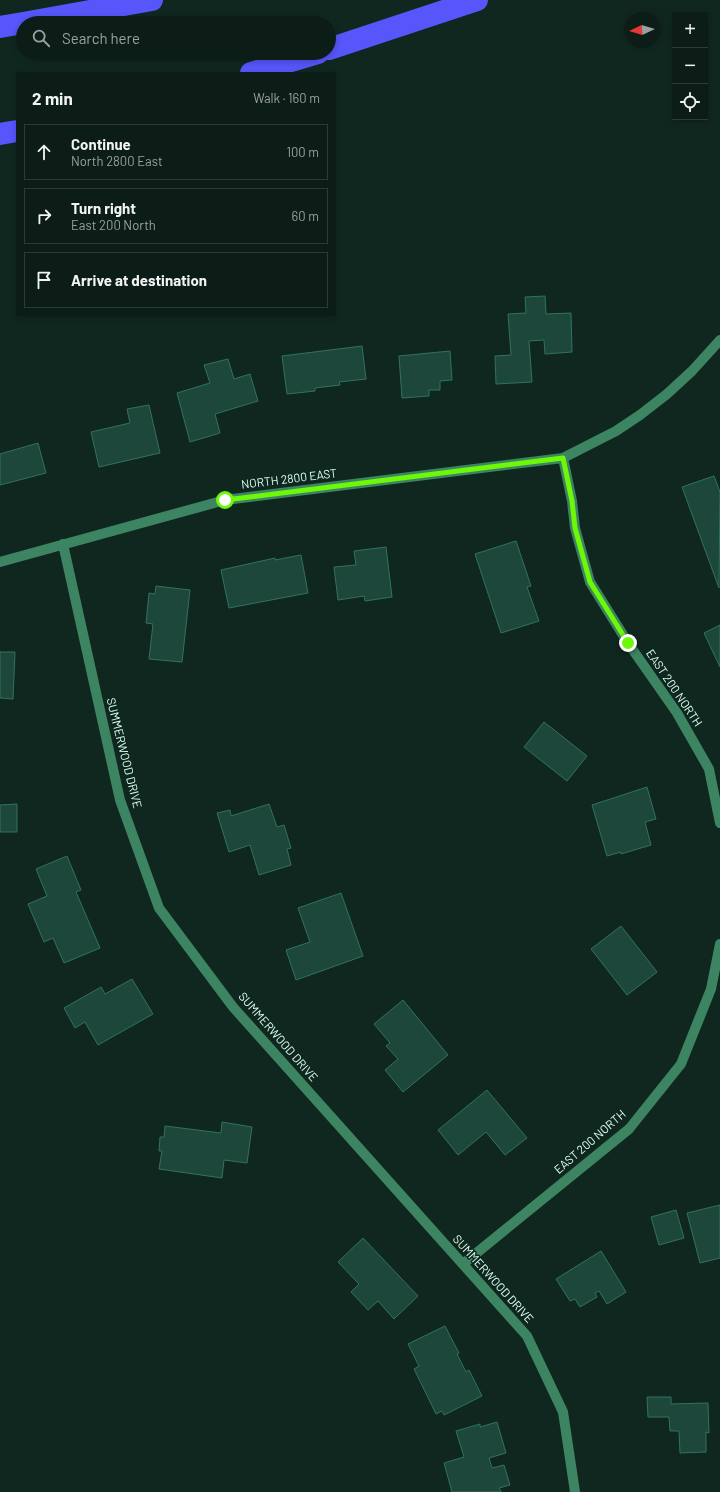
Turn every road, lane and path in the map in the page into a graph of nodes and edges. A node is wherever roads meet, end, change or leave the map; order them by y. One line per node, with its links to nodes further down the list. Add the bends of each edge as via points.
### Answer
1 (152, 0): 3 (highway)
2 (477, 0): 6 (highway)
3 (62, 16)
4 (16, 24): 5 (highway)
5 (0, 27)
6 (336, 47)
7 (295, 60): 8 (highway)
8 (254, 72)
9 (16, 131): 10 (highway)
10 (0, 134)
11 (720, 340): 12 (street, NORTH 2800 EAST, via 692,371 640,415)
12 (563, 458): 13 (street, NORTH 2800 EAST, via 225,500); 15 (street, EAST 200 NORTH, via 575,528 590,582 628,643 677,713 709,769)
13 (63, 544): 14 (street, NORTH 2800 EAST); 17 (street, SUMMERWOOD DRIVE, via 120,800 159,908 233,1007)
14 (0, 562)
15 (720, 823)
16 (720, 944): 17 (street, EAST 200 NORTH, via 711,989 681,1064 629,1129)
17 (463, 1264): 18 (street, SUMMERWOOD DRIVE, via 527,1336 563,1412)
18 (575, 1492)

